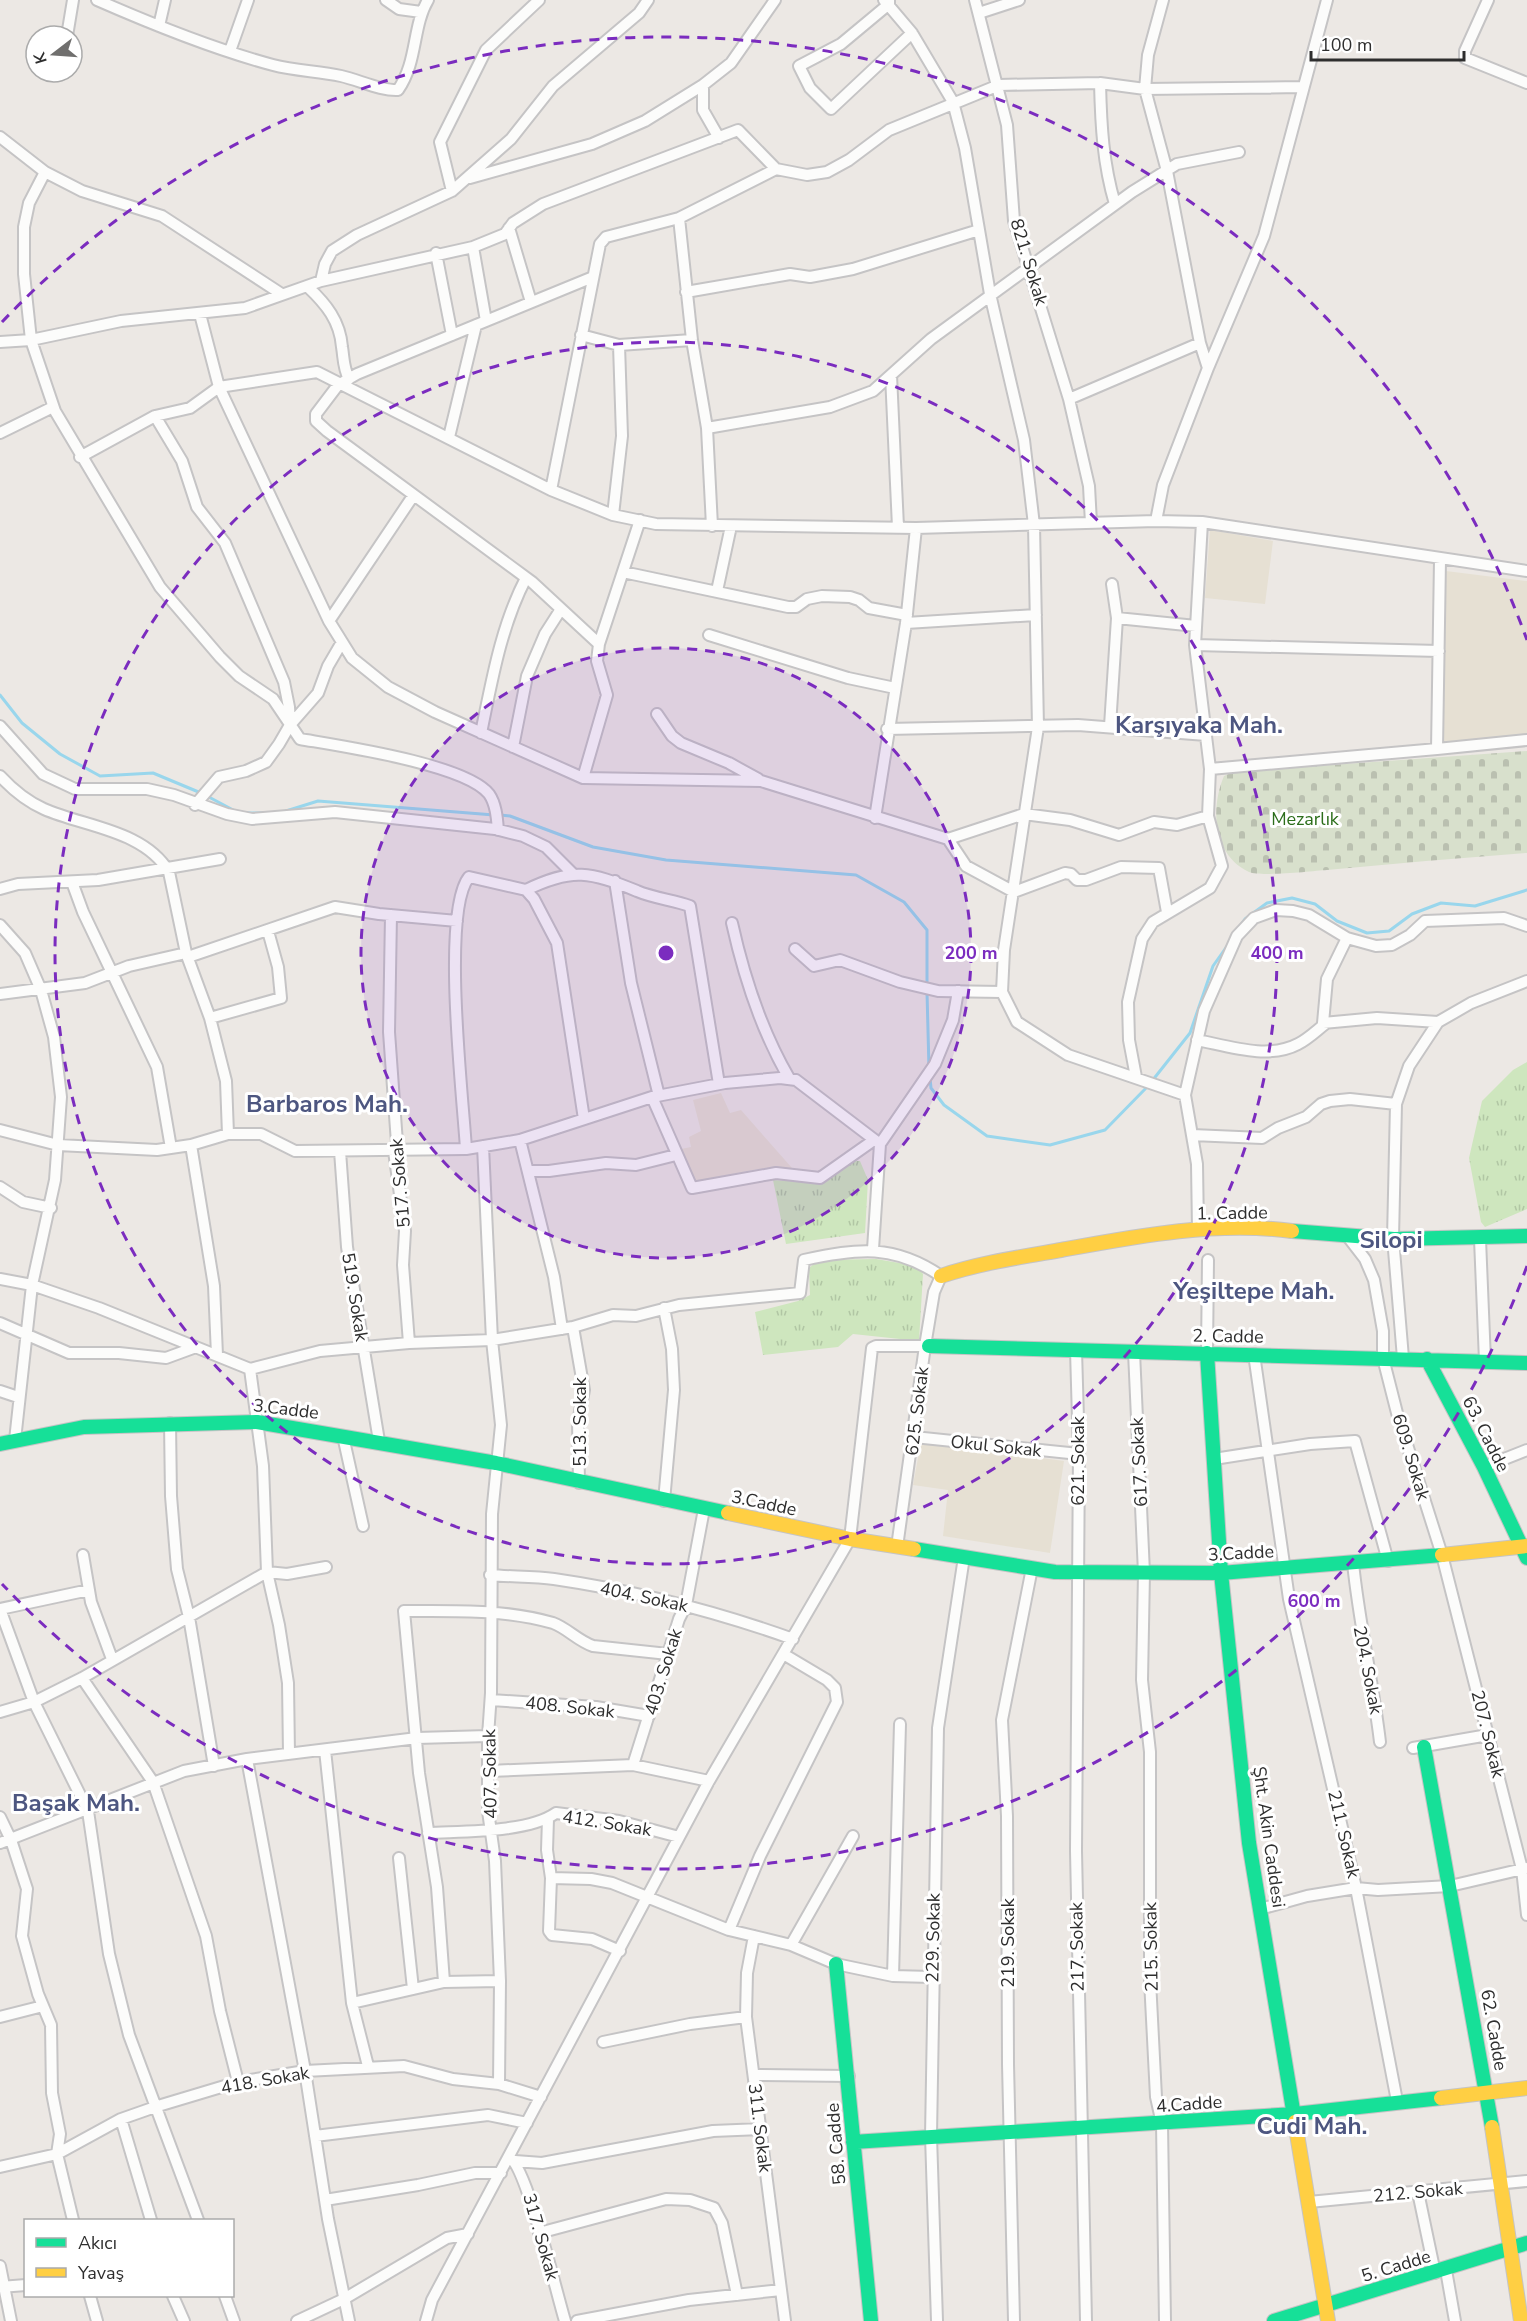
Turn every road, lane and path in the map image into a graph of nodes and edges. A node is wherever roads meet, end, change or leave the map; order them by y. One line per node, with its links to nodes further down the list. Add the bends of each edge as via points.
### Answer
1 (73, 0): 18 (street)
2 (97, 0): 19 (street)
3 (165, 0): 19 (street)
4 (248, 0): 21 (street)
5 (386, 0): 16 (street, via 399,9)
6 (428, 0): 16 (street)
7 (539, 0): 36 (street, via 486,50 440,142)
8 (648, 0): 35 (street, via 639,13 553,86 511,140)
9 (775, 0): 24 (street, via 731,63)
10 (975, 0): 17 (street, 821. Sokak)
11 (1019, 0): 17 (street)
12 (1163, 0): 27 (street, via 1148,55)
13 (1327, 0): 26 (street)
14 (1488, 0): 23 (street, via 1465,58)
15 (887, 1): 20 (street); 20 (street, via 841,44 799,66 810,88 831,109)
16 (421, 12): 21 (street, via 414,56 398,90 317,71 275,66)
17 (979, 13): 25 (street, 821. Sokak)
18 (69, 24)
19 (159, 26): 21 (street)
20 (912, 33): 28 (street)
21 (230, 51)
22 (1100, 83): 25 (street); 27 (street); 37 (street, via 1101,133)
23 (1527, 83)
24 (703, 85): 30 (street, via 703,110); 35 (street, via 645,121 592,144)
25 (999, 85): 28 (street); 43 (street, 821. Sokak, via 1007,125 1014,221)
26 (1302, 87): 27 (street); 60 (street, via 1264,236)
27 (1145, 89): 33 (street)
28 (953, 102): 32 (street, via 889,130 826,172 807,175); 40 (street)
29 (0, 137): 34 (street)
30 (719, 138): 32 (street, via 738,129); 39 (street, via 543,204)
31 (1239, 152): 33 (street, via 1177,164)
32 (776, 169): 38 (street)
33 (1167, 171): 37 (street); 58 (street)
34 (45, 172): 48 (street, via 82,190 162,216); 55 (street, via 29,203 24,227)
35 (466, 178): 36 (street)
36 (452, 191): 45 (street, via 340,245 325,264)
37 (1115, 204): 43 (street)
38 (679, 218): 44 (street, via 606,237 600,244); 47 (street)
39 (509, 228): 41 (street, via 505,234); 50 (street)
40 (979, 230): 47 (street, via 853,269 810,277 790,273); 49 (street)
41 (473, 247): 42 (street); 52 (street)
42 (436, 253): 45 (street); 53 (street)
43 (1030, 266): 49 (street); 65 (street, 821. Sokak)
44 (593, 277): 50 (street); 54 (street)
45 (321, 281): 46 (street)
46 (308, 286): 48 (street); 62 (street, via 332,313)
47 (686, 292): 56 (street)
48 (280, 293): 51 (street, via 245,308)
49 (990, 294): 61 (street, via 913,353); 79 (street, via 1024,440)
50 (531, 302): 52 (street)
51 (200, 314): 55 (street, via 121,321); 64 (street)
52 (481, 323): 53 (street); 70 (street)
53 (452, 335): 62 (street)
54 (581, 335): 59 (street); 72 (street)
55 (31, 340): 57 (street); 66 (street)
56 (692, 340): 59 (street); 68 (street)
57 (0, 342)
58 (1200, 343): 60 (street); 65 (street)
59 (619, 345): 74 (street, via 622,435)
60 (1208, 368): 76 (street, via 1163,485)
61 (891, 375): 68 (street, via 873,391 830,407); 82 (street)
62 (349, 379): 63 (street)
63 (338, 385): 64 (street, via 317,372); 70 (street); 73 (street, via 315,414 316,421)
64 (219, 387): 67 (street, via 190,408); 94 (street)
65 (1069, 399): 78 (street, 821. Sokak, via 1089,486)
66 (53, 407): 69 (street); 71 (street)
67 (155, 416): 71 (street); 103 (street, via 182,460 196,507 225,543 246,591 284,682)
68 (707, 428): 80 (street)
69 (0, 433)
70 (449, 437): 72 (street)
71 (80, 456): 103 (street, via 160,587 239,676 273,699)
72 (551, 490): 74 (street)
73 (413, 496): 87 (street); 94 (street)
74 (613, 515): 75 (street)
75 (640, 520): 80 (street); 86 (street)
76 (1156, 521): 77 (street); 78 (street)
77 (1202, 522): 84 (street); 95 (street)
78 (1091, 523): 79 (street)
79 (1034, 525): 83 (street); 91 (street)
80 (712, 526): 81 (street)
81 (731, 526): 82 (street); 89 (street)
82 (898, 527): 83 (street)
83 (916, 528): 93 (street)
84 (1440, 560): 85 (street); 100 (street)
85 (1527, 571)
86 (623, 572): 89 (street); 98 (street)
87 (526, 578): 90 (street); 108 (street, via 513,602)
88 (1112, 584): 92 (street)
89 (717, 591): 93 (street, via 788,607 822,596 849,597 869,608)
90 (561, 609): 98 (street); 111 (street, via 527,676)
91 (1036, 615): 93 (street); 106 (street)
92 (1117, 618): 95 (street); 105 (street)
93 (907, 619): 101 (street)
94 (329, 621): 97 (street)
95 (1196, 626): 99 (street)
96 (709, 635): 101 (street, via 848,678)
97 (342, 642): 103 (street, via 318,693); 108 (street, via 352,658 388,687)
98 (599, 644): 115 (street, via 597,661 607,695)
99 (1195, 645): 100 (street); 109 (street)
100 (1439, 651): 112 (street)
101 (895, 688): 107 (street)
102 (657, 714): 116 (street, via 681,743)
103 (290, 725): 117 (street, via 266,762 219,777); 121 (street, via 300,739 439,768 489,794)
104 (0, 726): 117 (street, via 43,774 75,789 147,789)
105 (1110, 726): 106 (street); 109 (street)
106 (1038, 727): 107 (street); 118 (street)
107 (887, 729): 120 (street)
108 (481, 733): 111 (street)
109 (1206, 735): 113 (street)
110 (1527, 740): 112 (street)
111 (513, 747): 115 (street)
112 (1437, 749): 113 (street)
113 (1210, 769): 119 (street)
114 (0, 776): 124 (street, via 43,809 121,835)
115 (583, 778): 116 (street)
116 (761, 781): 120 (street)
117 (198, 802): 121 (street, via 252,819 335,812)
118 (1024, 814): 119 (street, via 1070,820 1119,835 1154,822 1177,825); 122 (street); 130 (street)
119 (1208, 816): 131 (street, via 1222,866 1210,888)
120 (875, 818): 122 (street)
121 (498, 830): 125 (street, via 523,836 546,848)
122 (948, 839): 130 (street, via 966,866)
123 (220, 859): 124 (street)
124 (166, 867): 127 (street); 140 (street)
125 (572, 873): 126 (street); 129 (street)
126 (615, 881): 153 (street, via 638,892 690,906); 155 (street, via 631,984)
127 (72, 882): 128 (street, via 18,884); 141 (street, via 82,912)
128 (0, 889)
129 (526, 890): 133 (street, via 469,877 462,885); 157 (street, via 556,943)
130 (1014, 892): 131 (street, via 1065,873 1086,880 1121,867 1159,868); 145 (street, via 1004,950)
131 (1167, 912): 151 (street, via 1153,922 1142,939 1128,1002 1129,1040)
132 (391, 915): 133 (street); 137 (street, via 334,907); 169 (street, 517. Sokak, via 389,1032)
133 (457, 921): 167 (street, via 453,948)
134 (732, 923): 152 (street, via 746,980)
135 (0, 926): 143 (street, via 25,953)
136 (1527, 926): 138 (street, via 1504,918 1425,921 1392,945 1376,946)
137 (268, 931): 140 (street); 147 (street, via 278,968 280,998)
138 (1347, 938): 149 (street, via 1327,979 1322,1017); 150 (street, via 1309,915 1293,911 1276,909 1254,918 1237,936 1203,1011)
139 (795, 949): 144 (street, via 814,966 840,960 923,988)
140 (187, 955): 141 (street); 147 (street)
141 (112, 972): 143 (street, via 85,983); 166 (street, via 157,1067)
142 (1527, 981): 148 (street, via 1471,1003)
143 (41, 990): 146 (street); 163 (street, via 54,1037 61,1097)
144 (958, 991): 145 (street); 162 (street, via 953,1020 935,1064)
145 (1002, 992): 151 (street, via 1017,1022 1060,1050 1080,1061)
146 (0, 994)
147 (210, 1018): 159 (street, via 226,1081)
148 (1438, 1022): 149 (street, via 1377,1018); 156 (street, via 1408,1066)
149 (1325, 1024): 150 (street, via 1299,1044 1258,1051)
150 (1197, 1040): 154 (street)
151 (1136, 1077): 154 (street)
152 (789, 1078): 153 (street); 162 (street)
153 (719, 1084): 155 (street)
154 (1185, 1095): 160 (street)
155 (656, 1096): 157 (street); 170 (street)
156 (1396, 1104): 160 (street, via 1330,1101 1262,1138); 177 (street)
157 (584, 1119): 161 (street)
158 (0, 1130): 163 (street)
159 (228, 1134): 164 (street); 168 (street, via 261,1134 295,1151)
160 (1192, 1136): 174 (street, via 1197,1164)
161 (520, 1140): 165 (street); 171 (street, 513. Sokak)
162 (877, 1142): 170 (street, via 820,1178 776,1173 693,1188); 179 (street)
163 (58, 1145): 166 (street); 173 (street)
164 (191, 1145): 166 (street); 196 (street, via 214,1286)
165 (483, 1146): 167 (street); 188 (street, 407. Sokak)
166 (171, 1148)
167 (466, 1149): 169 (street)
168 (340, 1150): 169 (street); 192 (street, 519. Sokak, via 347,1247)
169 (394, 1151): 189 (street, 517. Sokak, via 405,1231 403,1264)
170 (676, 1155): 171 (street, via 636,1165 606,1163)
171 (528, 1171): 186 (street, 513. Sokak)
172 (0, 1187): 173 (street, via 23,1202)
173 (51, 1208): 183 (street)
174 (1198, 1230): 176 (street, 1. Cadde, via 1247,1227); 181 (street, 1. Cadde, via 975,1265)
175 (1527, 1236): 178 (street, 1. Cadde)
176 (1348, 1237): 177 (street, 1. Cadde); 198 (street, 609. Sokak, via 1365,1259 1374,1280 1383,1331)
177 (1393, 1238): 178 (street, 1. Cadde); 199 (street)
178 (1480, 1239): 201 (street)
179 (873, 1249): 181 (street, via 920,1262); 184 (street, via 804,1260 800,1293)
180 (1208, 1260): 195 (street)
181 (941, 1276): 190 (street, 625. Sokak, via 934,1292)
182 (0, 1279): 183 (street)
183 (32, 1285): 187 (street); 191 (street)
184 (664, 1308): 186 (street, via 636,1316 614,1315); 220 (street, via 674,1390)
185 (0, 1323): 187 (street)
186 (567, 1328): 188 (street); 219 (street, 513. Sokak, via 584,1390 578,1422)
187 (26, 1334): 191 (street, via 69,1353 166,1358); 205 (street)
188 (492, 1340): 189 (street); 217 (street, 407. Sokak, via 501,1425)
189 (409, 1343): 192 (street)
190 (927, 1346): 193 (street, 2. Cadde); 209 (street, 625. Sokak); 223 (street, via 872,1348)
191 (196, 1347): 196 (street)
192 (363, 1347): 203 (street, via 320,1351); 211 (street, 519. Sokak)
193 (1076, 1350): 194 (street, 2. Cadde); 215 (street, 621. Sokak)
194 (1134, 1352): 195 (street, 2. Cadde); 236 (street, 617. Sokak)
195 (1207, 1353): 197 (street, 2. Cadde); 216 (street, Şht. Akin Caddesi)
196 (217, 1354): 203 (street)
197 (1254, 1354): 198 (street, 2. Cadde); 214 (street, 211. Sokak)
198 (1383, 1358): 199 (street, 2. Cadde); 227 (street, 609. Sokak)
199 (1403, 1358): 200 (street, 2. Cadde)
200 (1427, 1359): 201 (street, 2. Cadde); 218 (street, 63. Cadde)
201 (1485, 1361): 202 (street, 2. Cadde)
202 (1527, 1363)
203 (249, 1369): 206 (street)
204 (0, 1391): 205 (street)
205 (18, 1397): 210 (street)
206 (257, 1422): 207 (street, 3.Cadde); 208 (street, 3.Cadde); 234 (street, via 263,1466)
207 (170, 1423): 210 (street, 3.Cadde, via 84,1426); 243 (street, via 177,1569)
208 (343, 1436): 211 (street, 3.Cadde); 222 (street)
209 (914, 1437): 215 (street, Okul Sokak); 224 (street, 625. Sokak)
210 (15, 1440): 212 (street, 3.Cadde)
211 (379, 1442): 217 (street, 3.Cadde)
212 (0, 1444)
213 (1527, 1450): 218 (street)
214 (1269, 1452): 216 (street); 229 (street, via 1355,1441); 233 (street, 211. Sokak)
215 (1079, 1454): 235 (street, 621. Sokak)
216 (1214, 1459): 237 (street, Şht. Akin Caddesi)
217 (496, 1463): 219 (street, 3.Cadde); 238 (street, 407. Sokak)
218 (1484, 1467): 225 (street, 63. Cadde)
219 (579, 1483): 220 (street, 3.Cadde)
220 (663, 1500): 221 (street, 3.Cadde)
221 (704, 1509): 223 (street, 3.Cadde); 240 (street, 403. Sokak)
222 (363, 1526)
223 (850, 1539): 224 (street, 3.Cadde); 244 (street)
224 (897, 1546): 228 (street, 3.Cadde)
225 (1526, 1550): 227 (street, 3.Cadde)
226 (83, 1555): 239 (street)
227 (1442, 1555): 229 (street, 3.Cadde); 254 (street, 207. Sokak)
228 (964, 1557): 232 (street, 3.Cadde); 289 (street, 229. Sokak, via 938,1728)
229 (1388, 1561): 230 (street, 3.Cadde)
230 (1353, 1563): 233 (street, 3.Cadde); 257 (street, 204. Sokak, via 1358,1618)
231 (326, 1567): 234 (street, via 287,1574)
232 (1032, 1568): 235 (street, 3.Cadde); 315 (street, 219. Sokak, via 1002,1720)
233 (1285, 1568): 237 (street, 3.Cadde); 279 (street, 211. Sokak)
234 (267, 1572): 243 (street); 260 (street, via 288,1683)
235 (1077, 1572): 236 (street, 3.Cadde); 313 (street, 217. Sokak, via 1076,1851)
236 (1144, 1572): 237 (street, 3.Cadde); 312 (street, 215. Sokak, via 1142,1680 1150,1752 1150,1980 1156,2097)
237 (1221, 1573): 281 (street, Şht. Akin Caddesi)
238 (490, 1575): 240 (street, 404. Sokak, via 552,1579); 242 (street, 407. Sokak)
239 (89, 1590): 241 (street); 247 (street)
240 (686, 1605): 244 (street, 404. Sokak); 245 (street, 403. Sokak)
241 (0, 1609): 250 (street)
242 (490, 1611): 245 (street, via 555,1624 593,1646); 249 (street, 407. Sokak); 256 (street, via 404,1611)
243 (189, 1617): 247 (street); 263 (street)
244 (793, 1639): 246 (street)
245 (668, 1654): 252 (street, 403. Sokak)
246 (785, 1655): 265 (street); 283 (street, via 827,1680 835,1688 837,1702 760,1856)
247 (112, 1659): 248 (street)
248 (82, 1678): 250 (street); 266 (street)
249 (491, 1700): 252 (street, 408. Sokak, via 596,1707); 255 (street, 407. Sokak)
250 (34, 1702): 251 (street); 267 (street)
251 (0, 1712)
252 (649, 1716): 262 (street, 403. Sokak)
253 (900, 1724): 288 (street)
254 (1488, 1735): 258 (street); 276 (street, 207. Sokak)
255 (488, 1736): 256 (street); 264 (street, 407. Sokak)
256 (417, 1738): 259 (street); 271 (street)
257 (1380, 1742)
258 (1418, 1747): 278 (street, 62. Cadde)
259 (325, 1750): 260 (street); 293 (street)
260 (289, 1754): 261 (street)
261 (248, 1759): 263 (street); 299 (street)
262 (633, 1765): 264 (street); 265 (street)
263 (214, 1766): 266 (street)
264 (489, 1771): 270 (street, 407. Sokak)
265 (709, 1781): 273 (street)
266 (153, 1782): 267 (street); 302 (street, via 206,1936)
267 (88, 1810): 274 (street); 308 (street, via 109,1954 129,2035)
268 (0, 1817): 274 (street)
269 (548, 1819): 270 (street, 412. Sokak); 273 (street, 412. Sokak, via 556,1813 578,1815); 277 (street)
270 (491, 1829): 271 (street, 412. Sokak); 291 (street, 407. Sokak)
271 (428, 1833): 290 (street, via 437,1887)
272 (853, 1836): 285 (street)
273 (680, 1837): 280 (street)
274 (6, 1841): 294 (street, via 27,1889 22,1936)
275 (399, 1858): 292 (street)
276 (1524, 1868): 278 (street); 282 (street, 207. Sokak)
277 (551, 1878): 280 (street, via 601,1881); 286 (street, via 548,1918 552,1935 592,1940)
278 (1450, 1886): 279 (street); 305 (street, 62. Cadde)
279 (1356, 1888): 281 (street); 307 (street, 211. Sokak)
280 (649, 1896): 283 (street); 286 (street)
281 (1260, 1909): 309 (street, Şht. Akin Caddesi)
282 (1527, 1915)
283 (729, 1930): 284 (street)
284 (754, 1935): 285 (street); 296 (street, 311. Sokak, via 747,1973)
285 (791, 1945): 287 (street)
286 (620, 1951): 306 (street)
287 (836, 1964): 288 (street); 301 (street, 58. Cadde)
288 (892, 1976): 289 (street)
289 (932, 1977): 317 (street, 229. Sokak)
290 (444, 1982): 291 (street); 292 (street)
291 (500, 1982): 303 (street, 407. Sokak)
292 (413, 1989): 293 (street)
293 (352, 2003): 298 (street)
294 (43, 2006): 295 (street); 319 (street, via 52,2032 52,2093 60,2134)
295 (0, 2017)
296 (746, 2018): 297 (street, via 690,2024); 300 (street, 311. Sokak)
297 (603, 2042)
298 (368, 2066): 299 (street, 418. Sokak); 303 (street, 418. Sokak, via 404,2066 453,2079)
299 (305, 2071): 302 (street, 418. Sokak); 316 (street)
300 (754, 2075): 301 (street); 314 (street, 311. Sokak)
301 (849, 2076): 318 (street, 58. Cadde)
302 (238, 2082): 308 (street, 418. Sokak)
303 (499, 2084): 306 (street, 418. Sokak)
304 (1527, 2088): 305 (street, 4.Cadde)
305 (1487, 2093): 307 (street, 4.Cadde); 324 (street, 62. Cadde)
306 (541, 2097): 311 (street)
307 (1397, 2101): 309 (street, 4.Cadde)
308 (158, 2106): 310 (street, 418. Sokak); 330 (street)
309 (1295, 2114): 312 (street, 4.Cadde); 327 (street, Şht. Akin Caddesi)
310 (121, 2118): 319 (street, 418. Sokak); 329 (street)
311 (528, 2123): 316 (street, via 488,2115); 320 (street)
312 (1162, 2124): 313 (street, 4.Cadde); 360 (street, 215. Sokak)
313 (1082, 2128): 315 (street, 4.Cadde); 359 (street, 217. Sokak)
314 (761, 2129): 320 (street, via 713,2131 542,2163); 339 (street, 311. Sokak)
315 (1011, 2134): 317 (street, 4.Cadde); 358 (street, 219. Sokak)
316 (315, 2136): 326 (street)
317 (931, 2136): 318 (street, 4.Cadde); 357 (street, 229. Sokak)
318 (854, 2142): 356 (street, 58. Cadde)
319 (57, 2154): 321 (street, 418. Sokak); 328 (street)
320 (512, 2159): 322 (street); 331 (street, 317. Sokak, via 530,2196)
321 (0, 2167)
322 (501, 2173): 326 (street, via 475,2173); 332 (street)
323 (1527, 2181): 324 (street, 212. Sokak)
324 (1502, 2184): 325 (street, 212. Sokak); 334 (street, 62. Cadde)
325 (1418, 2192): 327 (street, 212. Sokak); 336 (street)
326 (325, 2200): 344 (street)
327 (1309, 2202): 345 (street, Şht. Akin Caddesi)
328 (73, 2219)
329 (151, 2219)
330 (198, 2219)
331 (539, 2233): 340 (street, via 666,2199 690,2200 714,2208 722,2223); 353 (street, 317. Sokak)
332 (468, 2234): 344 (street, via 447,2238); 352 (street, via 432,2300)
333 (1527, 2243): 334 (street, 5. Cadde)
334 (1509, 2248): 336 (street, 5. Cadde); 364 (street, 62. Cadde)
335 (0, 2266): 338 (street)
336 (1440, 2272): 345 (street, 5. Cadde); 363 (street)
337 (24, 2285): 338 (street)
338 (2, 2287): 346 (street)
339 (781, 2290): 340 (street); 355 (street, 311. Sokak)
340 (737, 2295): 354 (street)
341 (91, 2297): 347 (street)
342 (174, 2297): 348 (street)
343 (226, 2297): 349 (street)
344 (344, 2299): 350 (street); 351 (street)
345 (1325, 2307): 361 (street, 5. Cadde); 362 (street, Şht. Akin Caddesi)
346 (11, 2321)
347 (97, 2321)
348 (184, 2321)
349 (234, 2321)
350 (297, 2321)
351 (349, 2321)
352 (426, 2321)
353 (565, 2321)
354 (577, 2321)
355 (785, 2321)
356 (872, 2321)
357 (937, 2321)
358 (1014, 2321)
359 (1086, 2321)
360 (1165, 2321)
361 (1274, 2321)
362 (1328, 2321)
363 (1455, 2321)
364 (1521, 2321)

